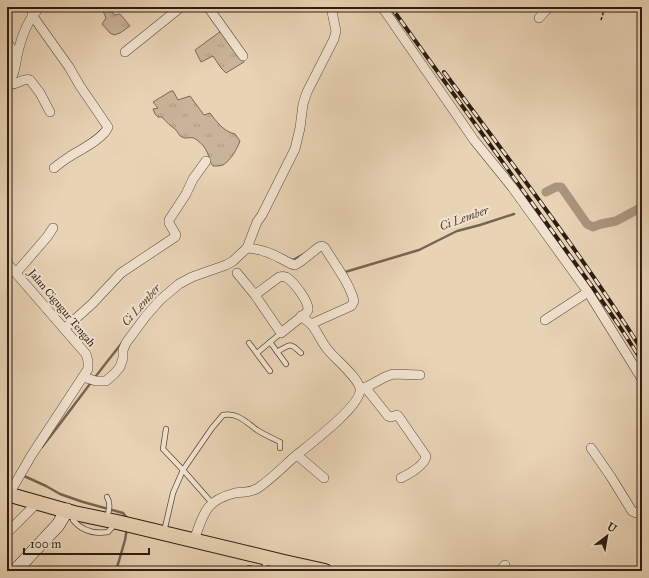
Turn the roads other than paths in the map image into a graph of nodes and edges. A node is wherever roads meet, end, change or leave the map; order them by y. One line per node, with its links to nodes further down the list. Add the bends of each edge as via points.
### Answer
1 (40, 7): 7 (street)
2 (181, 7): 10 (street)
3 (208, 7): 11 (street)
4 (331, 7): 18 (street, via 336,30 334,39 307,92 294,149)
5 (382, 7): 22 (street, via 474,140 512,187)
6 (549, 7): 8 (street)
7 (32, 15): 12 (street); 16 (street, via 108,127 96,141)
8 (539, 18)
9 (7, 42): 12 (street)
10 (125, 52)
11 (243, 56)
12 (16, 60): 13 (street, via 13,76)
13 (7, 84): 14 (street, via 30,80)
14 (50, 112)
15 (206, 161): 27 (street, via 192,179 186,194 169,220 175,237 121,274)
16 (54, 168)
17 (53, 228): 20 (street)
18 (248, 245): 26 (street, via 294,265 319,247 325,248 347,283 354,301 349,307); 37 (street, via 233,261 192,277 160,300 126,343 120,367 114,374 106,380)
19 (7, 263): 20 (street, Jalan Cigugur Tengah)
20 (16, 272): 27 (street, Jalan Cigugur Tengah)
21 (237, 273): 23 (street)
22 (588, 292): 25 (street); 38 (street)
23 (255, 295): 24 (street, via 279,277 286,277 306,302 308,310); 28 (street)
24 (301, 316): 26 (street); 28 (street)
25 (545, 320)
26 (311, 324): 39 (street, via 328,349)
27 (64, 329): 37 (street, Jalan Cigugur Tengah, via 86,354)
28 (281, 333): 29 (lane)
29 (270, 342): 31 (lane); 32 (lane)
30 (249, 343): 32 (lane)
31 (277, 352): 33 (lane, via 291,345); 34 (lane)
32 (256, 353): 35 (lane)
33 (301, 353)
34 (286, 364)
35 (270, 371)
36 (420, 375): 39 (street, via 393,374)
37 (89, 379): 47 (street, Jalan Cigugur Tengah, via 31,456)
38 (642, 379)
39 (363, 389): 43 (street, via 341,418); 46 (street, via 388,416 399,417 426,456 424,462)
40 (166, 428): 44 (lane, via 163,449)
41 (280, 448): 44 (lane, via 280,442 257,430 246,420 231,414 223,415)
42 (591, 448): 51 (street, via 632,511 636,513)
43 (297, 455): 45 (street); 50 (street, via 252,492 236,493)
44 (183, 470): 50 (lane); 54 (lane, via 173,493)
45 (324, 478)
46 (401, 478)
47 (8, 494): 49 (main road)
48 (107, 497): 53 (lane)
49 (38, 502): 52 (main road); 55 (street)
50 (212, 503): 56 (street, via 206,510)
51 (642, 509)
52 (71, 512): 53 (main road); 59 (main road)
53 (117, 519): 54 (main road)
54 (163, 533): 56 (main road)
55 (7, 534)
56 (194, 540): 57 (main road)
57 (267, 558): 58 (lane, via 263,570); 60 (main road)
58 (249, 568)
59 (15, 571)
60 (325, 571)

